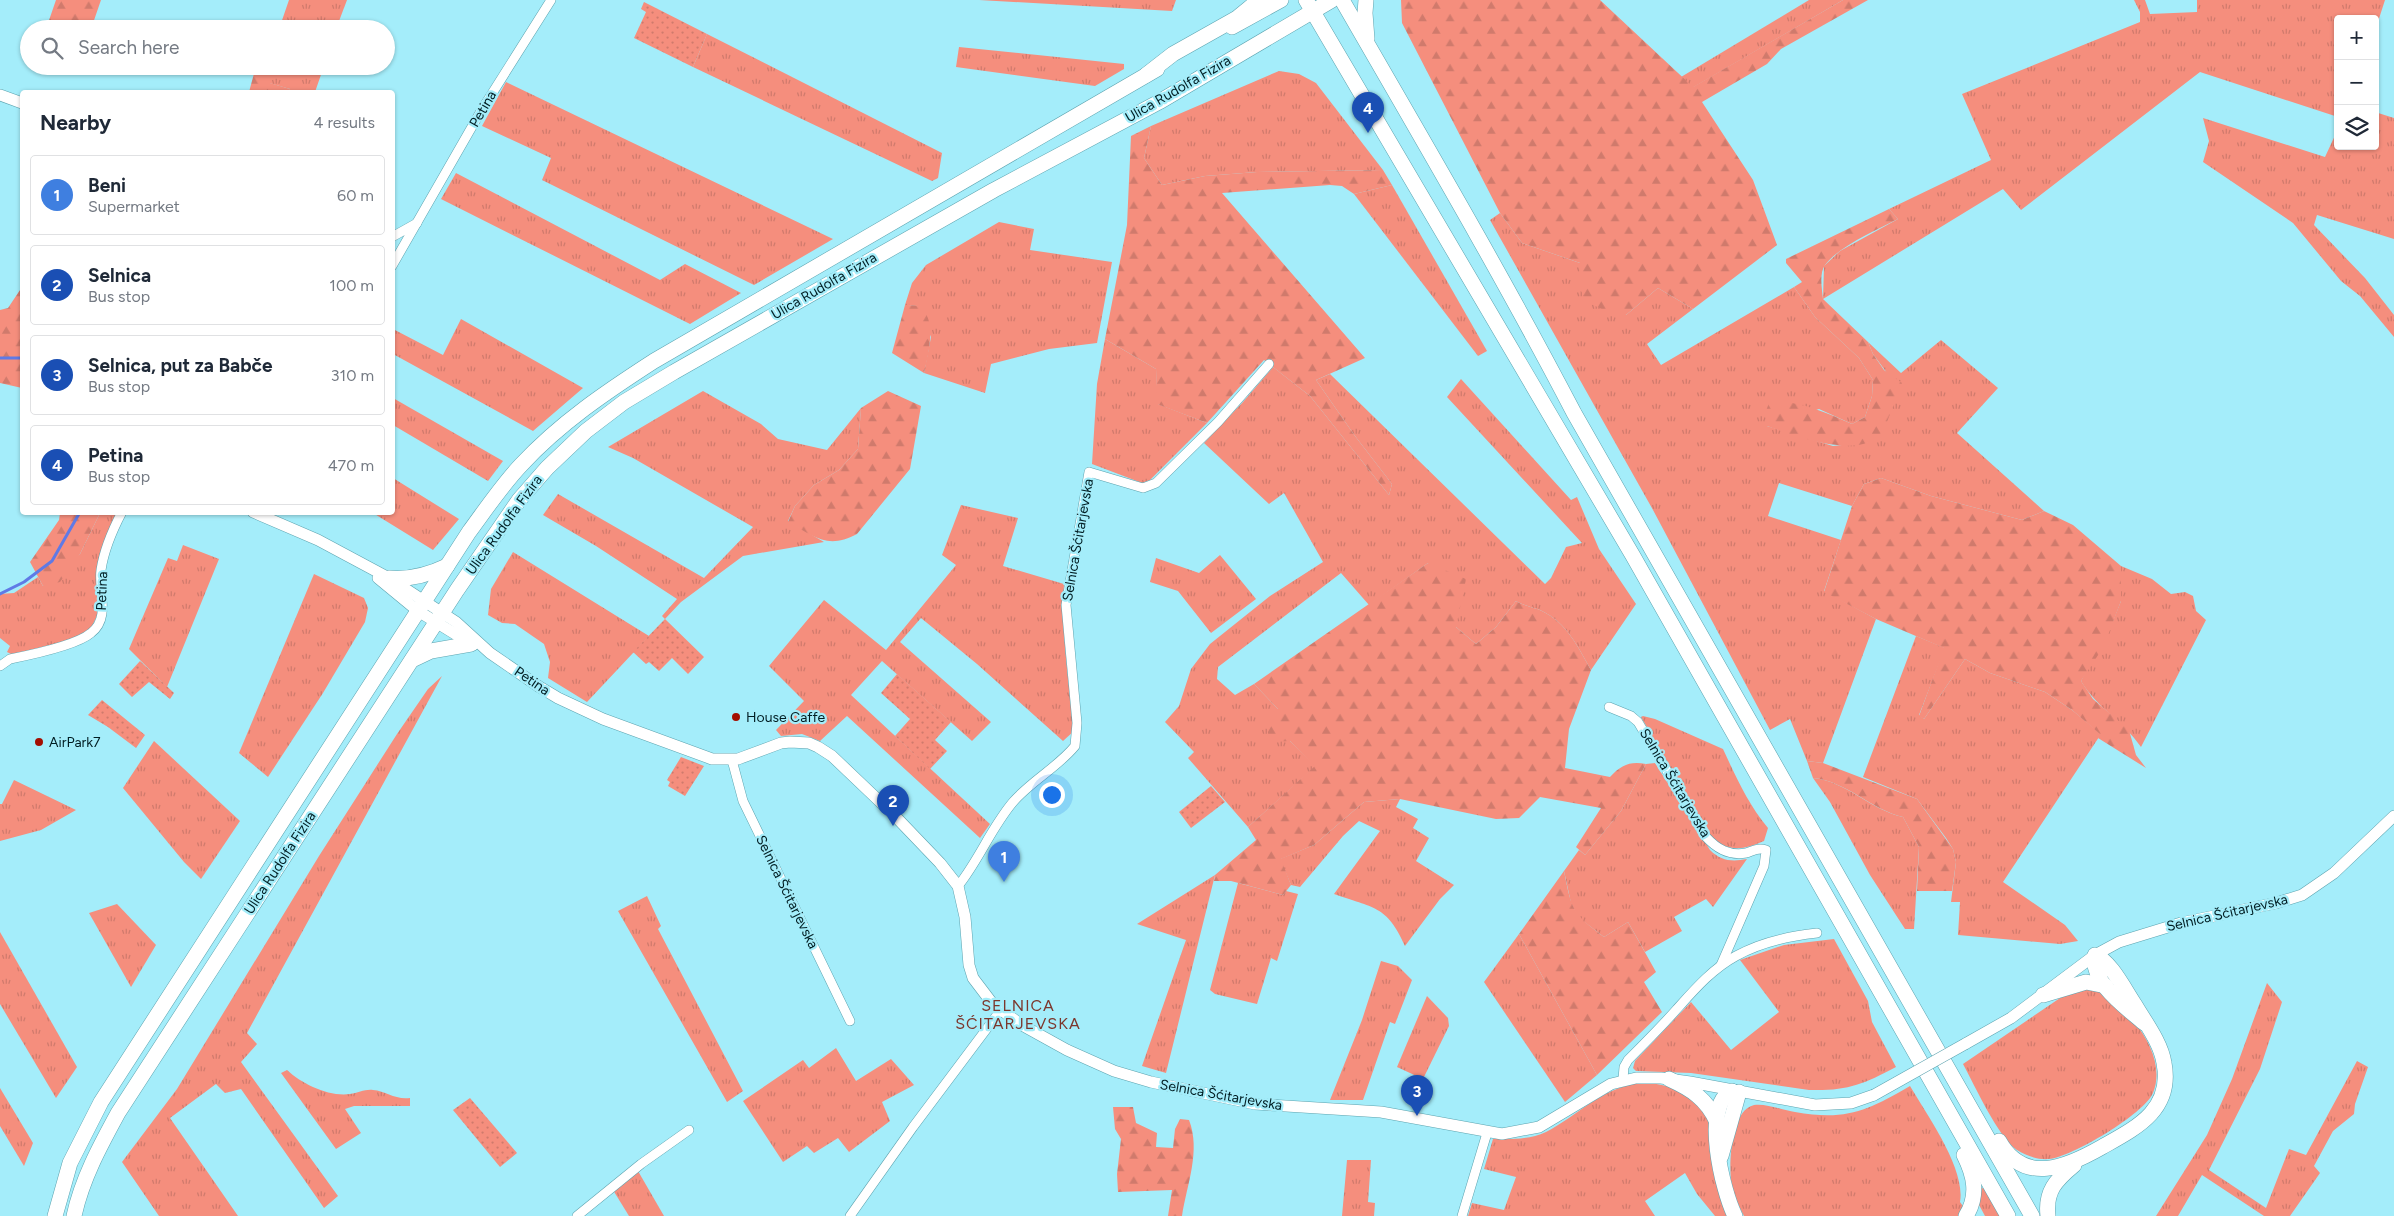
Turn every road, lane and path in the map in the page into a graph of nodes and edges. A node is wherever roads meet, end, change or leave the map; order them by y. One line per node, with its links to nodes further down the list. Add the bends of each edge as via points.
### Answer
1 (551, 0): 12 (street, Petina, via 481,111)
2 (1259, 0): 9 (main road, via 1237,18 1173,54)
3 (1281, 0): 9 (main road, Ulica Rudolfa Fizira)
4 (1332, 0): 7 (main road, Ulica Rudolfa Fizira)
5 (1342, 0): 8 (main road)
6 (1366, 0): 8 (main road)
7 (1310, 6): 22 (main road, Ulica Rudolfa Fizira, via 1159,102 994,190 624,402 586,430 547,468 514,508); 45 (main road, via 1628,548)
8 (1367, 43): 43 (main road, via 1426,142 1574,413)
9 (1146, 75): 19 (main road, Ulica Rudolfa Fizira, via 654,360 588,404 506,481)
10 (0, 96): 11 (street)
11 (20, 102)
12 (419, 221): 13 (street, Petina); 14 (street, Petina)
13 (395, 235)
14 (395, 261)
15 (1269, 364): 31 (street, Selnica Šćitarjevska, via 1218,422 1156,483 1144,488 1089,472 1066,605 1078,723 1076,746 1013,802)
16 (120, 515): 26 (street, Petina, via 104,555 100,583 102,614 92,632 81,639 10,659)
17 (261, 515): 18 (street, Petina, via 318,540)
18 (363, 566): 20 (street, Petina); 21 (street, Petina)
19 (447, 566): 20 (main road, via 408,579); 21 (main road, Ulica Rudolfa Fizira)
20 (388, 578): 21 (street, Petina)
21 (421, 606): 22 (street, Petina); 50 (main road, Ulica Rudolfa Fizira, via 101,1102 70,1163)
22 (439, 618): 23 (street, Petina); 24 (street, Petina, via 462,627); 25 (main road, Ulica Rudolfa Fizira)
23 (471, 644): 24 (street, Petina); 25 (main road, via 431,651)
24 (490, 653): 27 (street, Petina, via 558,698)
25 (411, 661): 51 (main road, Ulica Rudolfa Fizira, via 118,1113 98,1151)
26 (0, 666)
27 (576, 706): 29 (street, Selnica Šćitarjevska, via 684,750 712,759)
28 (1609, 707): 34 (street, Selnica Šćitarjevska, via 1638,722 1706,837 1716,848 1736,854 1766,850 1764,866)
29 (732, 760): 31 (street, Selnica Šćitarjevska, via 781,743 798,741 818,747 832,756 895,816); 38 (street, Selnica Šćitarjevska, via 742,801)
30 (2394, 816): 33 (street, Selnica Šćitarjevska, via 2334,873 2302,895 2135,936)
31 (958, 886): 37 (street, Selnica Šćitarjevska, via 973,978)
32 (1817, 933): 34 (street, Selnica Šćitarjevska, via 1790,936 1760,945)
33 (2095, 955): 35 (main road, via 2096,971); 36 (street, Selnica Šćitarjevska); 39 (main road, via 2105,962)
34 (1721, 965): 41 (street, Selnica Šćitarjevska, via 1628,1060)
35 (2106, 986): 36 (main road, via 2086,982); 39 (main road)
36 (2043, 995): 42 (street, Selnica Šćitarjevska, bridge, via 1966,1044 1874,1095 1851,1103 1815,1105)
37 (1000, 1011): 47 (street, Selnica Šćitarjevska, via 1088,1061 1151,1082 1254,1104 1381,1112); 53 (street)
38 (850, 1021)
39 (2144, 1023): 48 (main road, via 2164,1063 2165,1078 2160,1099 2147,1120 2138,1127)
40 (1669, 1079): 41 (street, Selnica Šćitarjevska); 42 (street, Selnica Šćitarjevska); 44 (main road, via 1704,1100)
41 (1623, 1080): 47 (street, Selnica Šćitarjevska, via 1598,1090 1539,1127 1502,1134)
42 (1736, 1091): 44 (main road, via 1726,1093); 49 (main road)
43 (1969, 1106): 48 (main road, via 1984,1118 2010,1155 2031,1168 2049,1169); 58 (main road)
44 (1716, 1122): 49 (main road)
45 (1955, 1122): 56 (main road, via 1961,1149 1974,1180 1974,1195); 57 (main road)
46 (689, 1130): 52 (street)
47 (1487, 1133): 54 (street)
48 (2084, 1157): 59 (main road, via 2052,1186 2047,1203)
49 (1720, 1159): 55 (main road, via 1724,1188)
50 (54, 1216)
51 (74, 1216)
52 (577, 1216)
53 (850, 1216)
54 (1462, 1216)
55 (1735, 1216)
56 (1966, 1216)
57 (2008, 1216)
58 (2032, 1216)
59 (2048, 1216)

